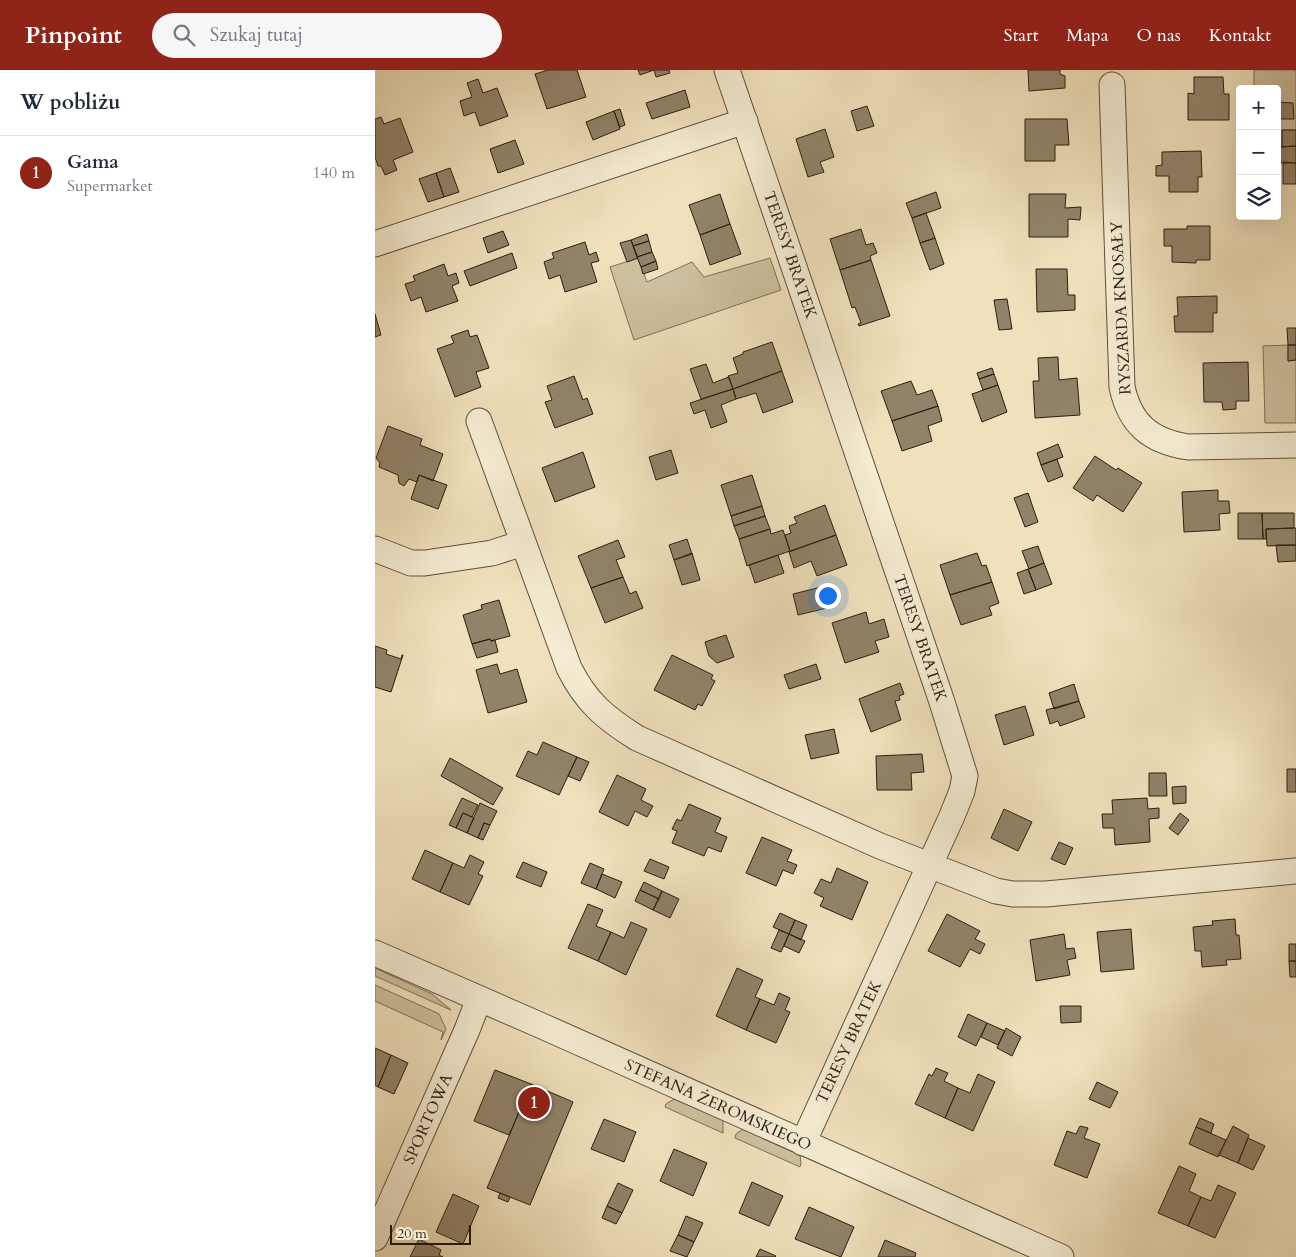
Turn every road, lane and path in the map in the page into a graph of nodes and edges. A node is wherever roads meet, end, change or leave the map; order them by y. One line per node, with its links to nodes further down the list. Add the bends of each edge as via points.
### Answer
1 (727, 70): 3 (street, TERESY BRATEK)
2 (1112, 85): 6 (street, RYSZARDA KNOSAŁY, via 1122,387 1126,404 1143,428 1173,445)
3 (745, 120): 4 (street); 9 (street, TERESY BRATEK, via 963,767 963,792)
4 (375, 244)
5 (479, 421): 7 (street)
6 (1296, 445)
7 (523, 543): 8 (street, via 491,553 425,563 411,563); 9 (street, via 569,668 589,700 605,716 637,738 880,846)
8 (375, 549)
9 (930, 864): 10 (street, via 996,891 1013,894 1046,894); 13 (street, TERESY BRATEK)
10 (1296, 871)
11 (375, 954): 12 (street, STEFANA ŻEROMSKIEGO)
12 (479, 999): 13 (street, STEFANA ŻEROMSKIEGO); 14 (street, SPORTOWA)
13 (803, 1143): 15 (street, STEFANA ŻEROMSKIEGO)
14 (375, 1238)
15 (1061, 1257)

